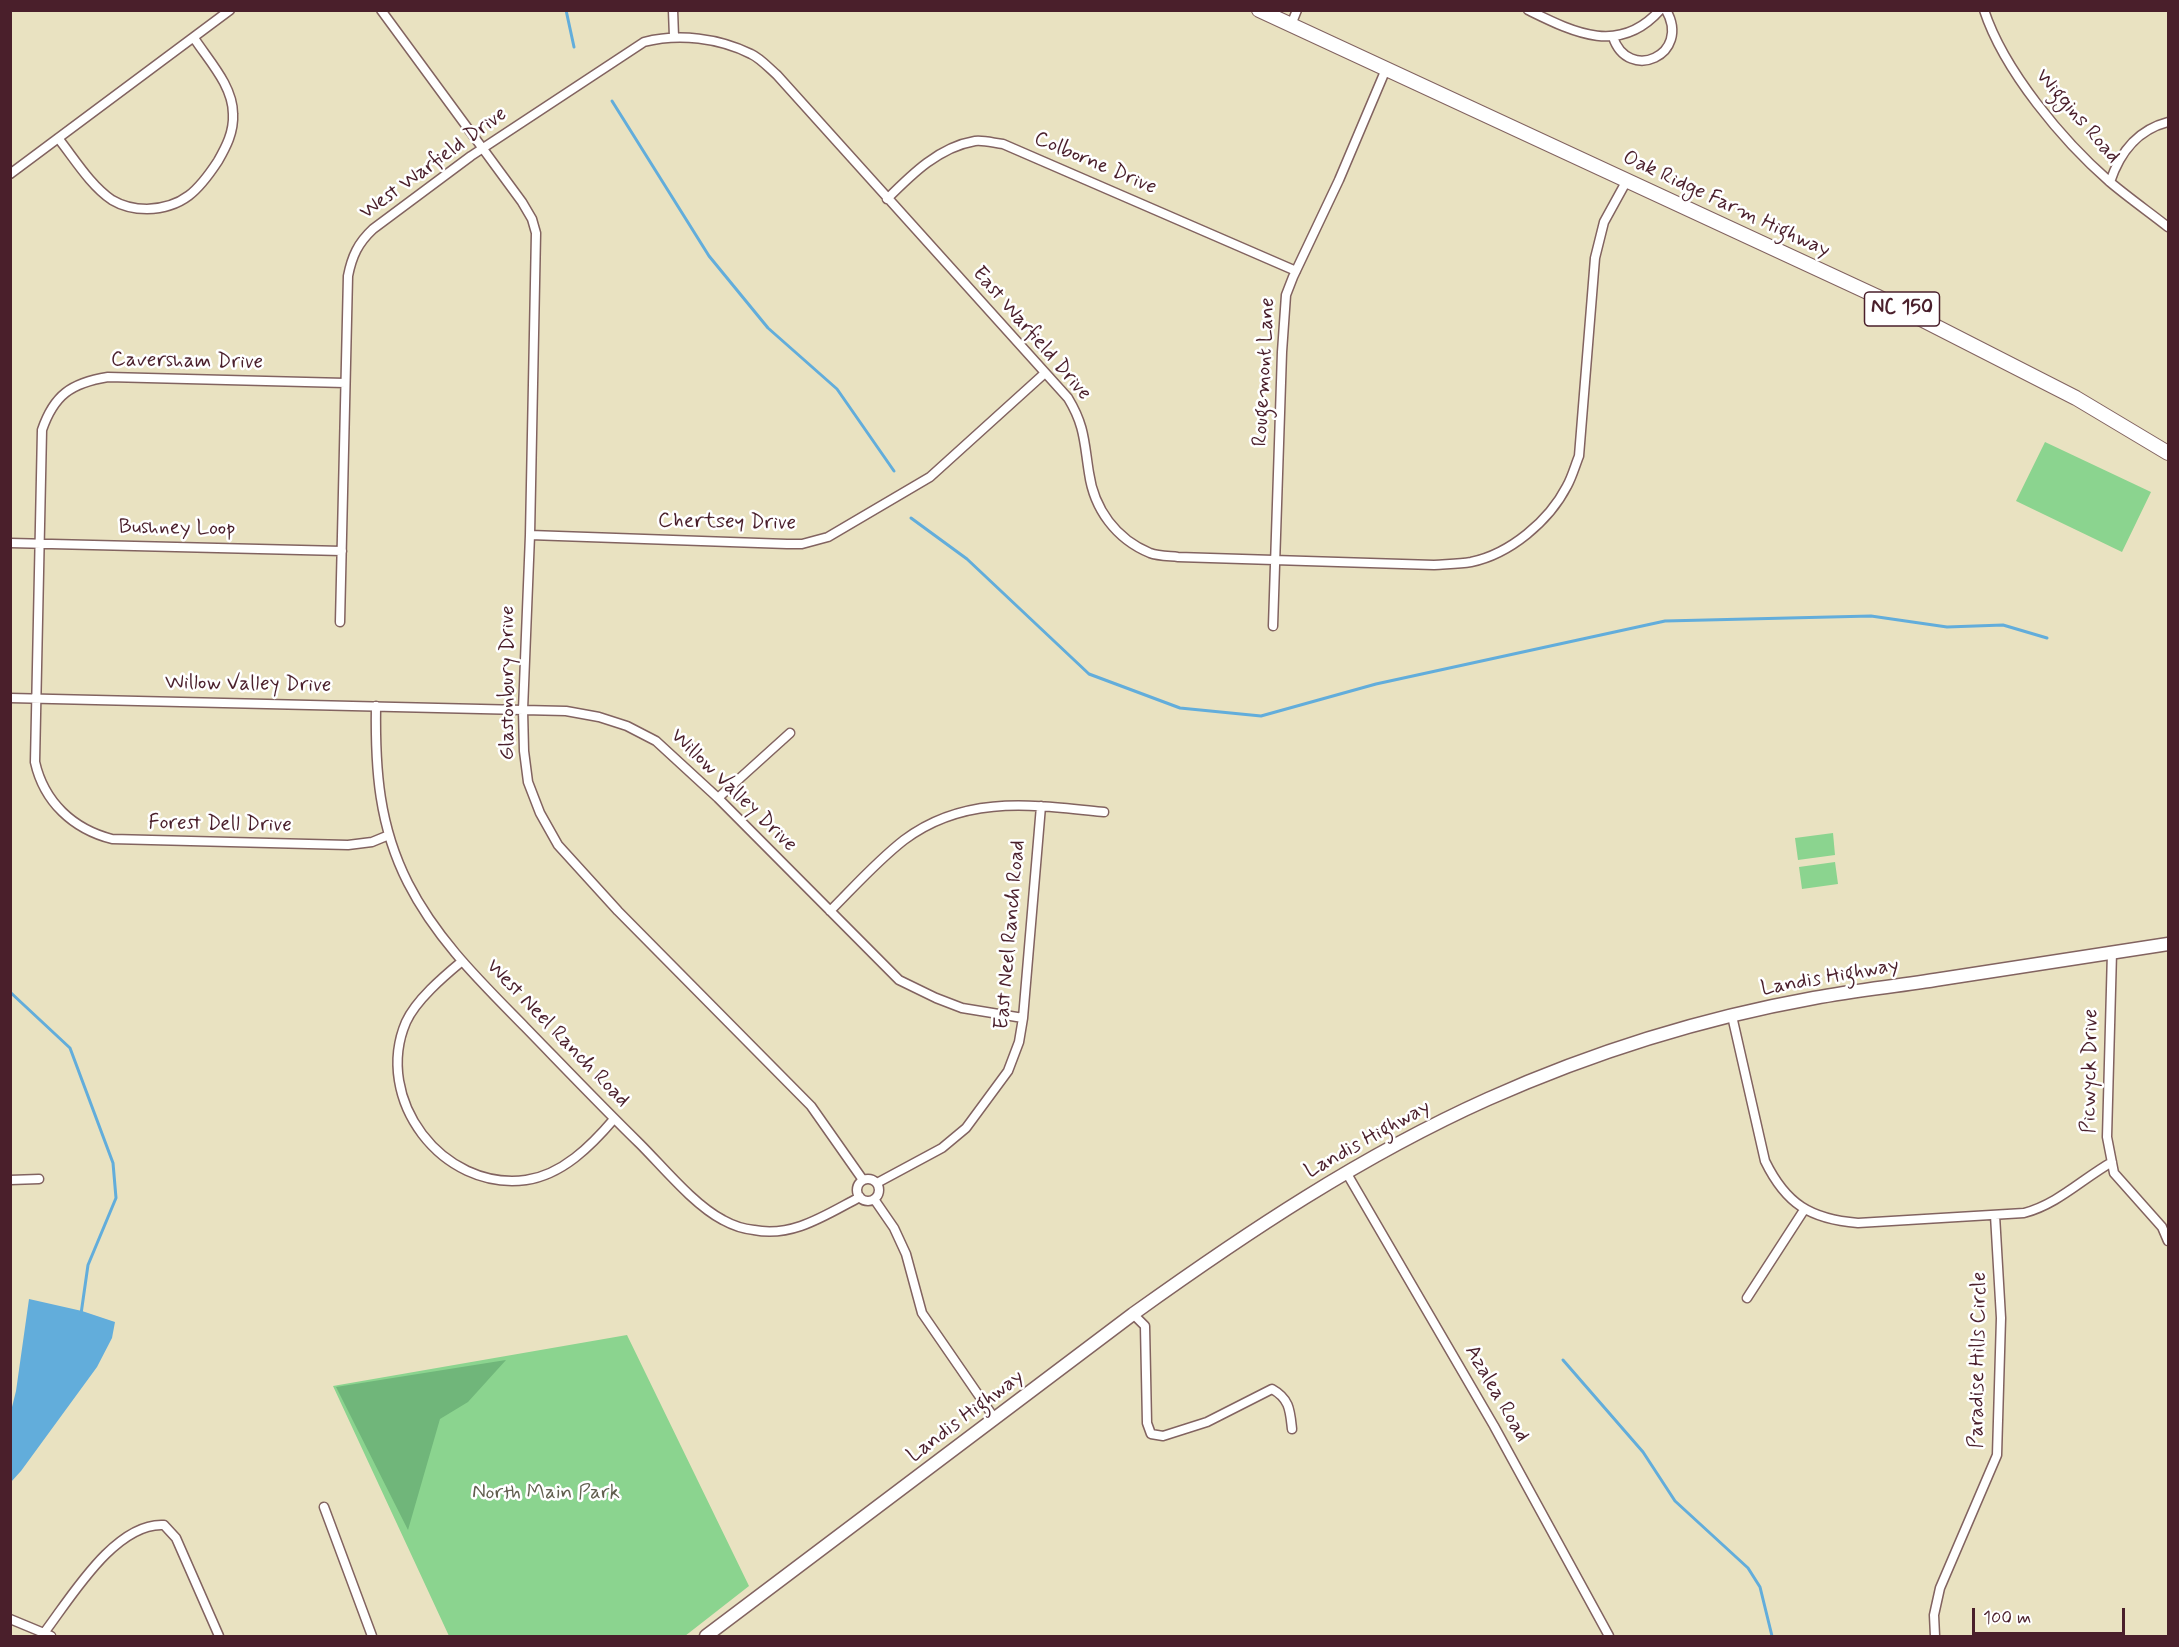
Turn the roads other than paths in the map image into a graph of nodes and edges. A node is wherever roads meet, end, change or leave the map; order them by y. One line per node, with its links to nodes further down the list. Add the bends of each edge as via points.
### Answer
1 (230, 10): 13 (street)
2 (381, 10): 17 (street)
3 (673, 10): 11 (street)
4 (1259, 10): 10 (main road, Oak Ridge Farm Highway / NC 150)
5 (1297, 10): 10 (street)
6 (1528, 10): 12 (street, via 1569,30)
7 (1660, 10): 12 (street, via 1637,29)
8 (1666, 10): 12 (street, via 1674,30 1664,51 1652,59 1623,56)
9 (1984, 10): 20 (street, Wiggins Road, via 2008,63 2068,140)
10 (1291, 26): 14 (main road, Oak Ridge Farm Highway / NC 150)
11 (674, 37): 17 (street, West Warfield Drive, via 644,42); 21 (street, East Warfield Drive, via 713,41 753,54 777,75)
12 (1613, 37)
13 (194, 38): 16 (street); 16 (street, via 224,83 233,112 229,140 207,178 192,194 178,204 159,209 123,205 99,189)
14 (1386, 69): 19 (main road, Oak Ridge Farm Highway / NC 150); 23 (street, Rougemont Lane)
15 (2169, 123): 20 (street, via 2155,126 2134,140 2116,164)
16 (58, 138): 18 (street)
17 (482, 148): 25 (street, West Warfield Drive, via 360,241 348,276); 27 (street, Glastonbury Drive, via 522,202 536,233)
18 (10, 174)
19 (1626, 182): 26 (main road, Oak Ridge Farm Highway / NC 150, via 1969,343 2076,398); 31 (street, East Warfield Drive, via 1613,203 1596,258 1579,456 1567,486 1550,511 1526,535 1473,561 1434,565)
20 (2110, 182): 22 (street, Wiggins Road)
21 (887, 199): 23 (street, Colborne Drive, via 919,168 954,148 977,141 1003,144); 24 (street, East Warfield Drive)
22 (2169, 227)
23 (1296, 271): 31 (street, Rougemont Lane, via 1286,296)
24 (1046, 373): 27 (street, Chertsey Drive, via 930,477 828,537 788,544); 31 (street, East Warfield Drive, via 1079,416 1094,495 1108,523 1126,540 1152,554)
25 (345, 383): 29 (street, Caversham Drive, via 108,377 87,380 57,399 42,430); 30 (street, West Warfield Drive)
26 (2169, 453)
27 (530, 535): 37 (street, Glastonbury Drive)
28 (10, 543): 29 (street, Bushney Loop)
29 (40, 544): 30 (street, Bushney Loop); 35 (street, Caversham Drive)
30 (342, 551): 32 (street, West Warfield Drive)
31 (1275, 559): 33 (street, Rougemont Lane)
32 (340, 622)
33 (1273, 626)
34 (10, 698): 35 (street, Willow Valley Drive)
35 (36, 698): 36 (street, Willow Valley Drive); 41 (street, Caversham Drive, via 35,762 42,785)
36 (376, 706): 37 (street, Willow Valley Drive); 43 (street, West Neel Ranch Road, via 376,764)
37 (523, 710): 39 (street, Willow Valley Drive, via 566,711 627,726 656,741); 55 (street, Glastonbury Drive, via 528,782 558,845 811,1106)
38 (790, 733): 39 (street)
39 (718, 798): 44 (street, Willow Valley Drive)
40 (1041, 806): 42 (street); 44 (street, via 981,807 930,824 891,851); 49 (street, East Neel Ranch Road)
41 (58, 809): 43 (street, Forest Dell Drive, via 82,828 112,839 348,845)
42 (1104, 812)
43 (389, 835): 47 (street, West Neel Ranch Road, via 408,883 437,932)
44 (830, 911): 49 (street, Willow Valley Drive, via 900,980 962,1008)
45 (2169, 944): 46 (main road, Landis Highway)
46 (2112, 952): 48 (main road, Landis Highway, via 1821,997); 51 (street, Picwyck Drive, via 2107,1137)
47 (461, 962): 50 (street, West Neel Ranch Road); 50 (street, via 412,1012 397,1051 399,1081 410,1118 435,1150 460,1169 493,1179 526,1180 559,1168 591,1147)
48 (1732, 1016): 52 (main road, Landis Highway, via 1646,1040 1519,1086); 59 (street, via 1765,1161 1785,1194)
49 (1023, 1018): 56 (street, East Neel Ranch Road, via 1008,1071 966,1128 942,1148)
50 (614, 1119): 57 (street, West Neel Ranch Road, via 702,1205 724,1221 754,1230 784,1231 815,1221)
51 (2112, 1162): 60 (street, via 2040,1209); 61 (street, Picwyck Drive, via 2114,1173 2162,1227)
52 (1346, 1172): 63 (main road, Landis Highway); 72 (street, Azalea Road, via 1503,1442)
53 (39, 1179): 54 (street)
54 (10, 1180)
55 (863, 1180): 56 (street); 57 (street, via 858,1186)
56 (877, 1182): 58 (street, via 880,1190)
57 (860, 1197): 58 (street)
58 (874, 1199): 64 (street, via 906,1254 922,1313)
59 (1804, 1210): 60 (street, via 1820,1217 1858,1222); 62 (street)
60 (1995, 1215): 73 (street, Paradise Hills Circle, via 2001,1318 1997,1455 1940,1588 1934,1615)
61 (2169, 1241)
62 (1747, 1298)
63 (1133, 1314): 64 (main road, Landis Highway); 65 (street, via 1145,1326 1147,1424 1151,1434 1163,1436 1207,1422 1272,1389 1282,1394 1289,1407)
64 (995, 1419): 71 (main road, Landis Highway)
65 (1292, 1429)
66 (324, 1508): 70 (street)
67 (10, 1619): 68 (street)
68 (48, 1635): 69 (street, via 105,1553 124,1539 164,1525 176,1538)
69 (219, 1636)
70 (372, 1636)
71 (706, 1636)
72 (1609, 1636)
73 (1935, 1636)

